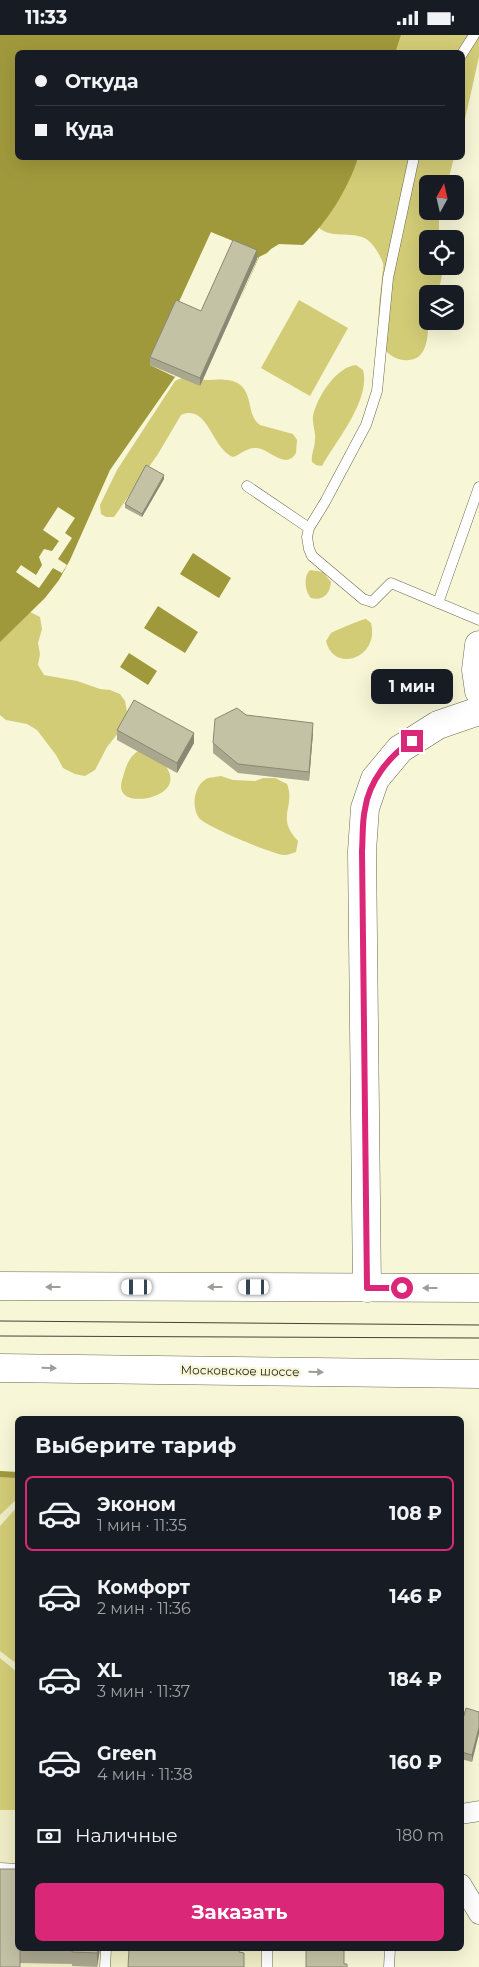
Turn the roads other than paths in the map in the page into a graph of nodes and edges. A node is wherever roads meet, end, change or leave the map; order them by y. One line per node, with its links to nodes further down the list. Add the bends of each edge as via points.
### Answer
1 (474, 35): 2 (lane)
2 (465, 50)
3 (413, 160): 6 (lane, via 388,277 377,391 366,425)
4 (248, 486): 6 (lane)
5 (479, 487): 7 (lane)
6 (309, 528): 7 (lane, via 308,549 312,556 363,599 372,602 390,583)
7 (438, 603): 8 (lane)
8 (479, 620)
9 (479, 645): 10 (main road, via 476,670)
10 (479, 691)
11 (479, 711): 13 (main road, via 438,725 400,749 375,779 365,808 362,861)
12 (0, 1286): 13 (main road, one-way to 12)
13 (367, 1288): 14 (main road, one-way to 13)
14 (479, 1288)
15 (0, 1368): 16 (main road, Московское шоссе, one-way to 16)
16 (479, 1374)
17 (479, 1811): 18 (street)
18 (464, 1814)
19 (0, 1869): 20 (lane)
20 (15, 1869)
21 (464, 1889): 22 (street)
22 (479, 1914)
23 (106, 1951): 26 (lane)
24 (267, 1951): 27 (lane)
25 (390, 1951): 28 (lane)
26 (105, 1967)
27 (267, 1967)
28 (389, 1967)

